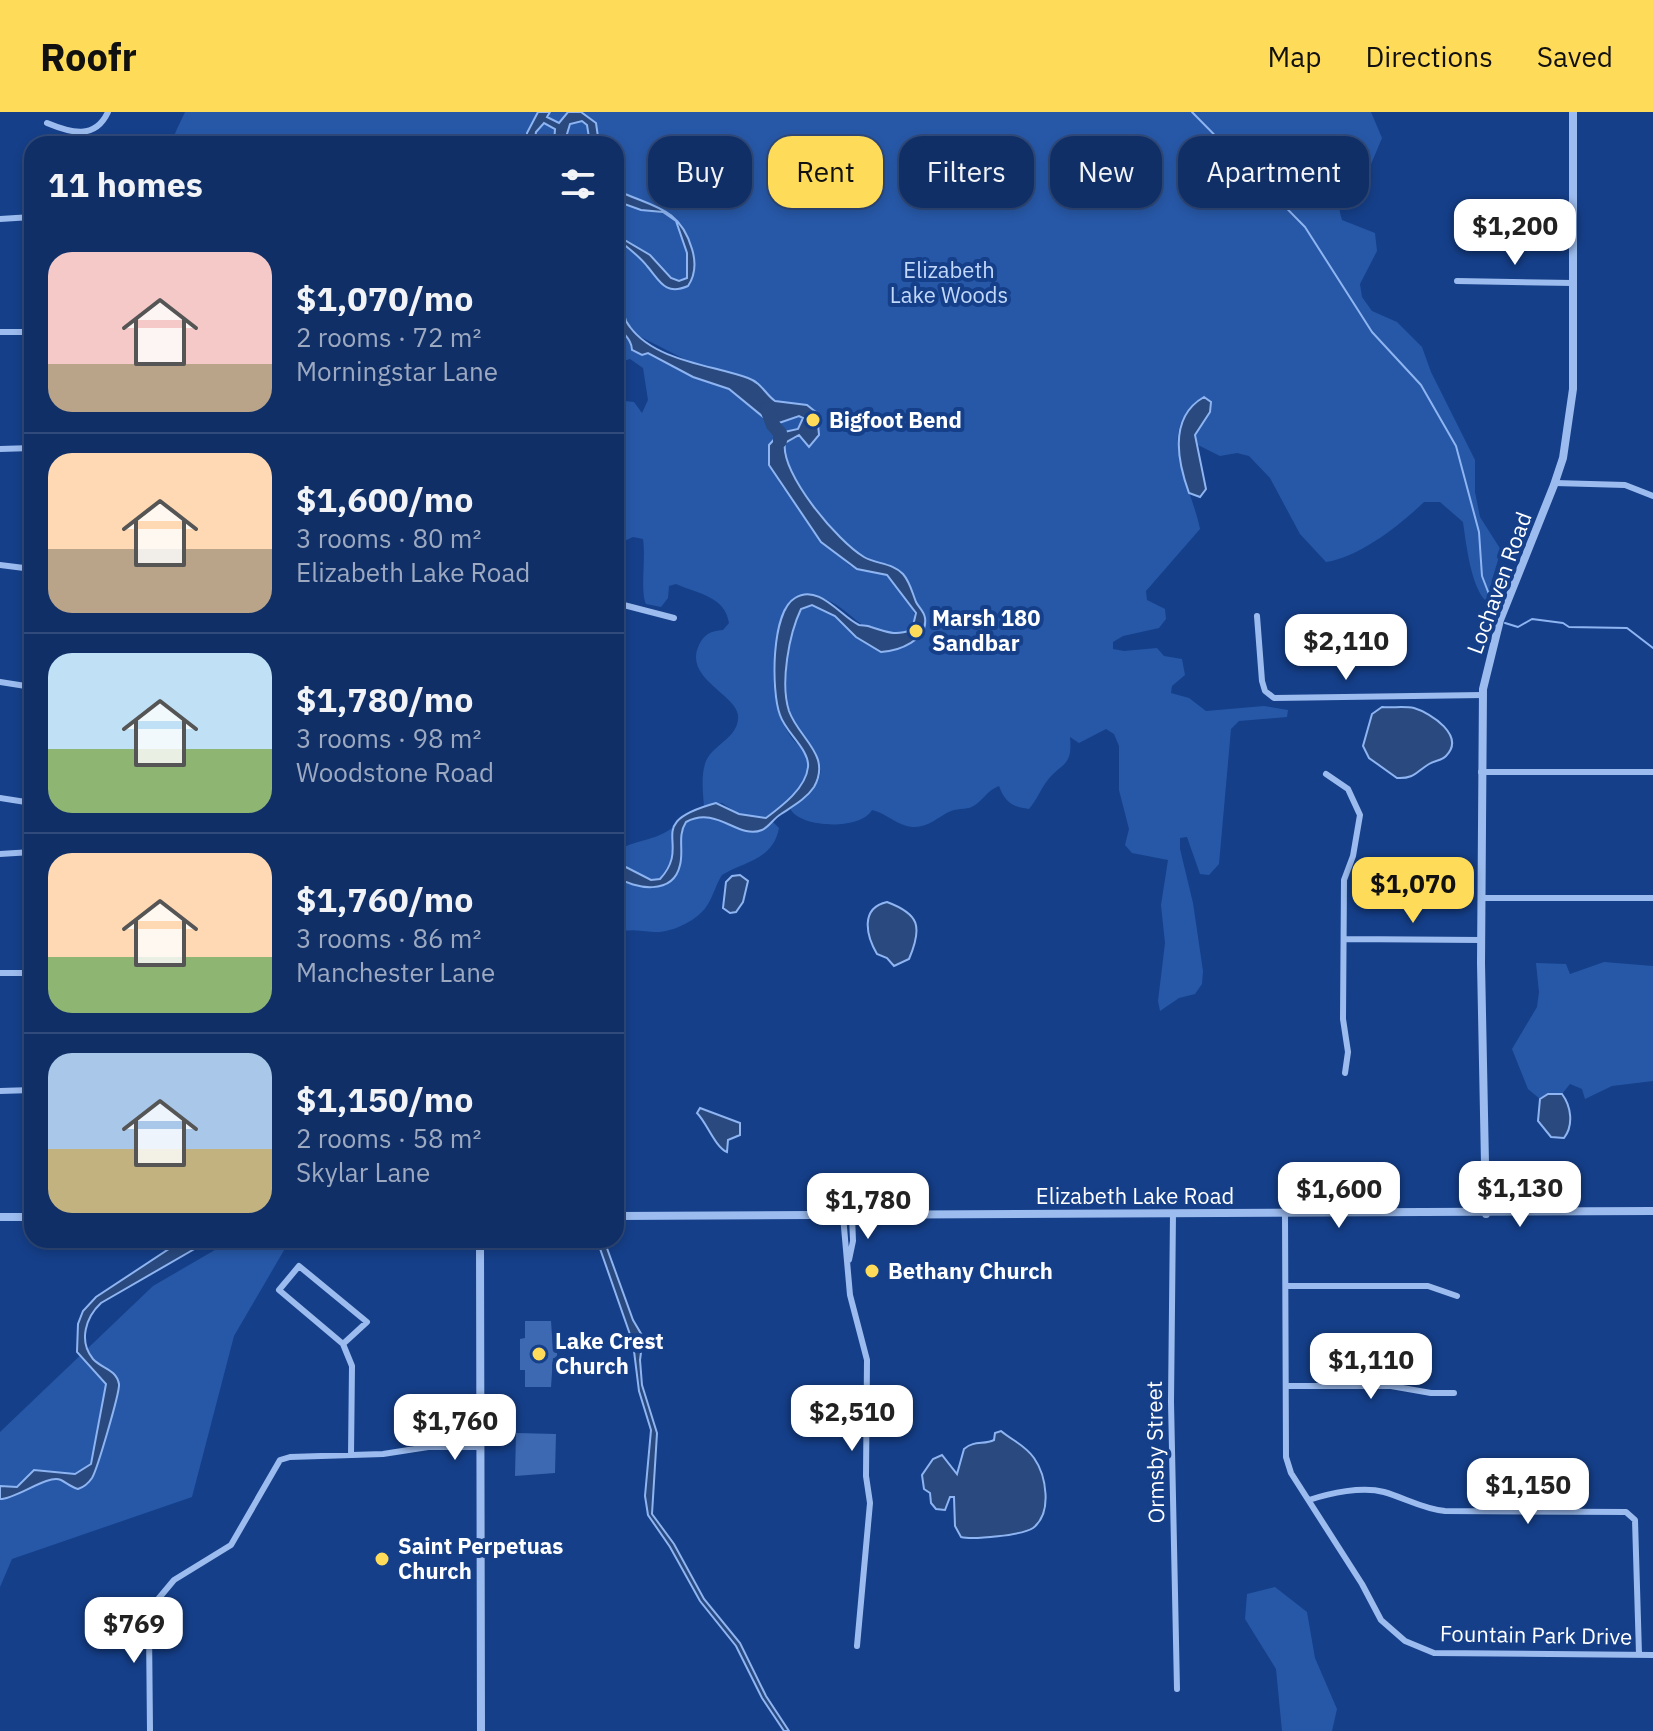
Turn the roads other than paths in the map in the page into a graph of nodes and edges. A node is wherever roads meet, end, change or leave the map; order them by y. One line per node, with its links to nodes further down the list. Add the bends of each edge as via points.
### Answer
1 (108, 112): 3 (street, via 89,132)
2 (1573, 112): 7 (street, Lochaven Road)
3 (47, 123)
4 (24, 218): 5 (street)
5 (0, 219)
6 (1457, 281): 7 (street)
7 (1573, 283): 12 (street, Lochaven Road, via 1573,389)
8 (0, 332): 9 (street)
9 (24, 332)
10 (24, 448): 11 (street)
11 (0, 449)
12 (1555, 483): 13 (street, via 1625,485); 21 (street, Lochaven Road, via 1500,620)
13 (1653, 496)
14 (0, 565): 15 (street)
15 (24, 568)
16 (624, 605): 18 (street)
17 (1257, 616): 21 (street, via 1262,681 1274,698)
18 (674, 618)
19 (0, 682): 20 (street)
20 (24, 686)
21 (1483, 695): 22 (street, Lochaven Road)
22 (1481, 772): 23 (street); 29 (street, Lochaven Road)
23 (1653, 772)
24 (1326, 774): 31 (street, via 1348,789 1360,815 1344,880)
25 (0, 798): 26 (street)
26 (24, 802)
27 (24, 852): 28 (street)
28 (0, 854)
29 (1482, 898): 30 (street); 32 (street, Lochaven Road)
30 (1653, 898)
31 (1345, 939): 32 (street); 35 (street)
32 (1481, 940): 41 (street, Lochaven Road)
33 (0, 973): 34 (street)
34 (24, 973)
35 (1345, 1073)
36 (24, 1090): 37 (street)
37 (0, 1091)
38 (1653, 1211): 41 (street, Elizabeth Lake Road)
39 (1173, 1213): 40 (street, Elizabeth Lake Road); 43 (street, Elizabeth Lake Road); 60 (street, Ormsby Street)
40 (1285, 1214): 41 (street, Elizabeth Lake Road); 47 (street, Fountain Park Drive)
41 (1486, 1214)
42 (624, 1216): 43 (street, Elizabeth Lake Road)
43 (848, 1216): 57 (street, via 853,1313 867,1360 870,1503)
44 (0, 1217): 45 (street)
45 (24, 1217)
46 (480, 1248): 52 (street)
47 (1286, 1286): 48 (street, via 1428,1286); 50 (street, Fountain Park Drive)
48 (1457, 1296)
49 (343, 1344): 49 (street, via 279,1290 299,1266 367,1322); 55 (street, via 352,1366)
50 (1286, 1386): 51 (street, via 1391,1386); 56 (street, Fountain Park Drive, via 1286,1457)
51 (1454, 1393)
52 (481, 1433): 53 (street, via 451,1435); 54 (street)
53 (428, 1447): 54 (street); 55 (street)
54 (481, 1447): 62 (street)
55 (351, 1455): 61 (street, via 280,1460 231,1545 174,1580 154,1604 149,1628)
56 (1309, 1500): 58 (street, Fountain Park Drive, via 1381,1620 1405,1641 1434,1653); 58 (street, via 1381,1491 1445,1511 1626,1512 1635,1520)
57 (857, 1646)
58 (1639, 1654): 59 (street, Fountain Park Drive)
59 (1653, 1655)
60 (1177, 1689)
61 (150, 1731)
62 (481, 1731)

